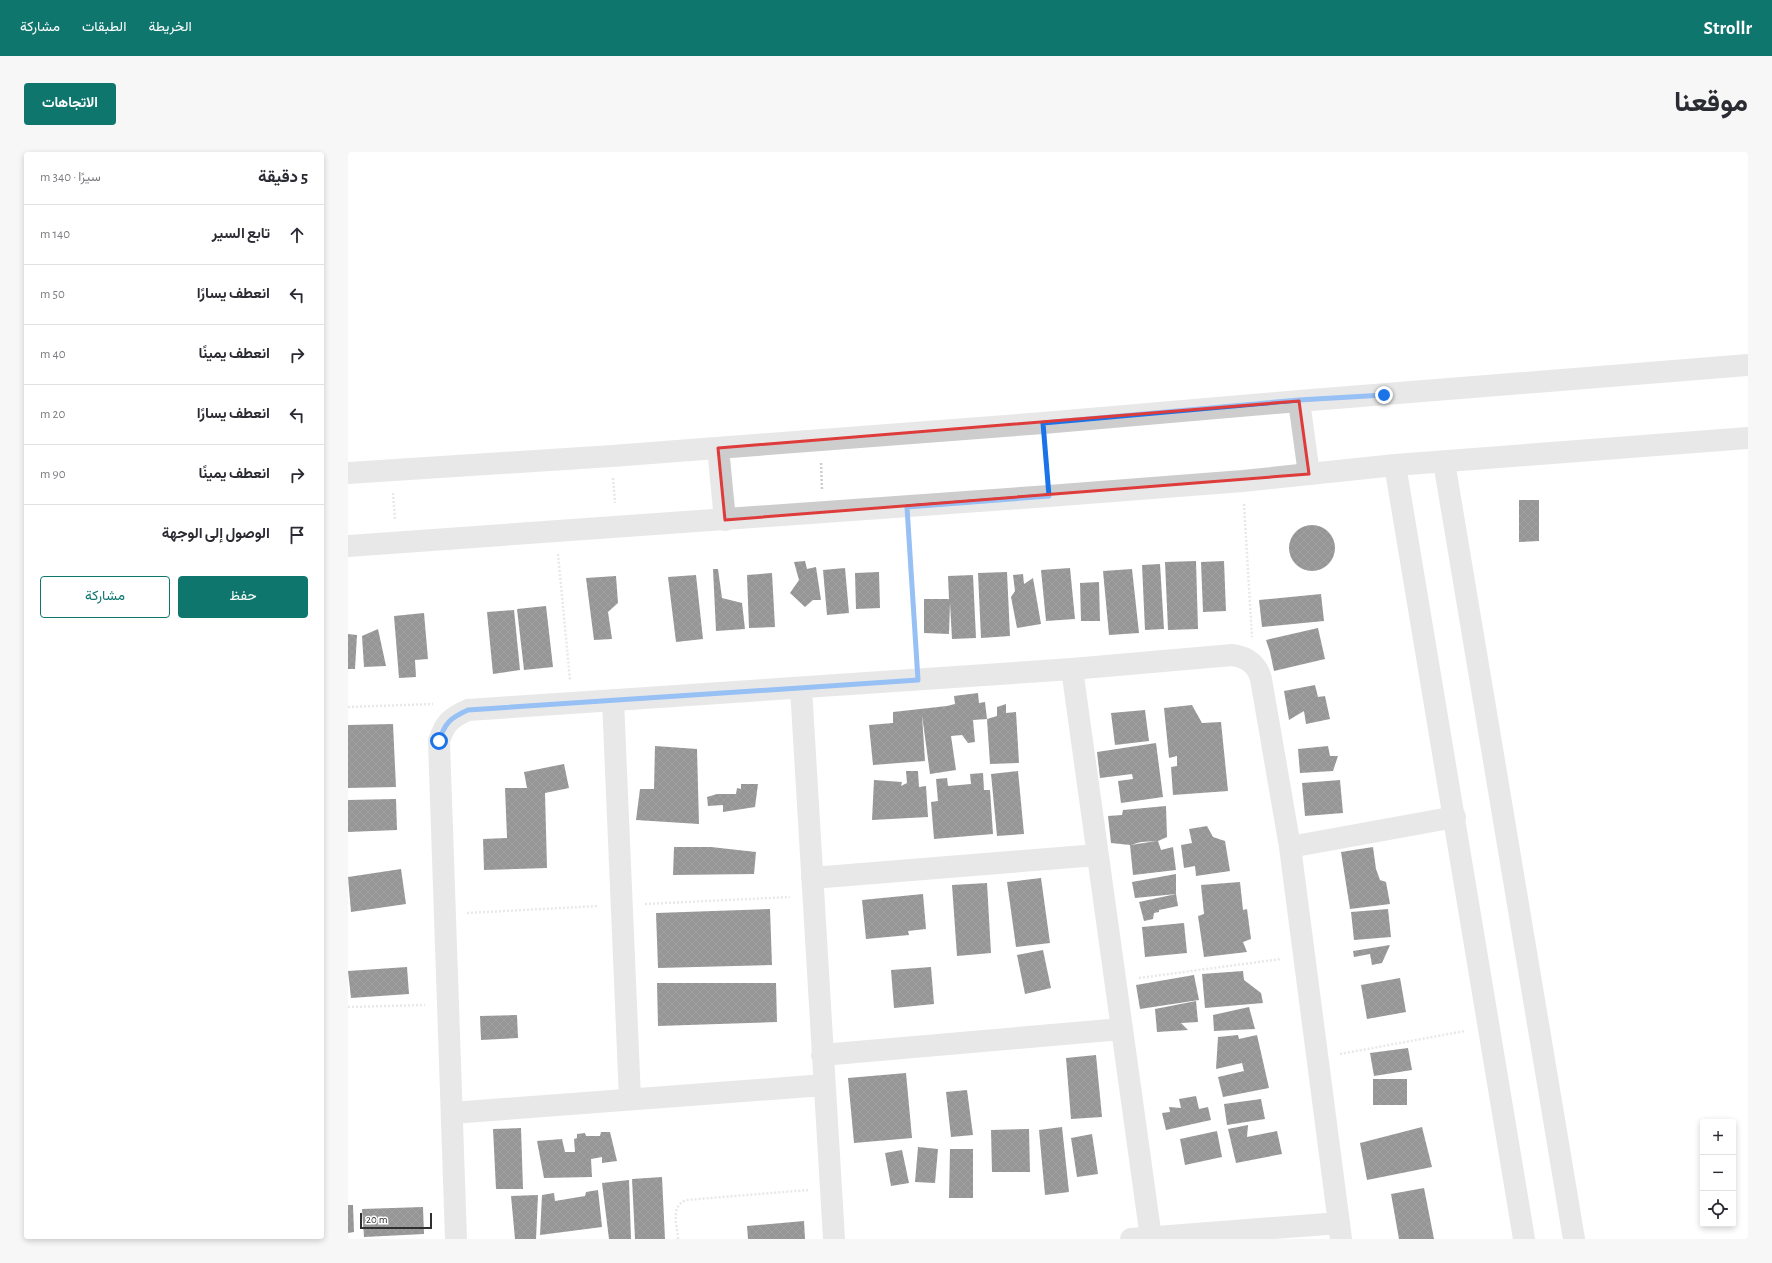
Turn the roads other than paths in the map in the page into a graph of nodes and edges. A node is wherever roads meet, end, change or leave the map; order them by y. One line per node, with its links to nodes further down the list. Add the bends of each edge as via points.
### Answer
1 (1748, 365): 2 (street)
2 (1299, 400): 4 (street); 8 (street)
3 (1748, 438): 5 (street)
4 (718, 448): 7 (street); 9 (street)
5 (1444, 462): 6 (street); 28 (street)
6 (1395, 465): 8 (street); 14 (street)
7 (348, 473)
8 (1309, 474): 9 (street)
9 (725, 520): 10 (street)
10 (348, 546)
11 (1072, 669): 12 (street); 15 (street, via 1232,655 1248,659 1259,671 1261,679); 16 (street)
12 (801, 688): 13 (street); 17 (street)
13 (613, 700): 21 (street); 22 (street, via 468,710 454,716 444,727 439,741)
14 (1455, 816): 15 (street); 27 (street)
15 (1290, 847): 23 (street)
16 (1097, 855): 17 (street); 18 (street)
17 (812, 878): 19 (street)
18 (1121, 1029): 19 (street); 24 (street)
19 (822, 1054): 20 (street)
20 (824, 1085): 21 (street); 26 (street)
21 (630, 1100): 22 (street)
22 (452, 1112): 25 (street)
23 (1340, 1231): 24 (street)
24 (1141, 1238)
25 (456, 1239)
26 (834, 1239)
27 (1524, 1239)
28 (1574, 1239)

